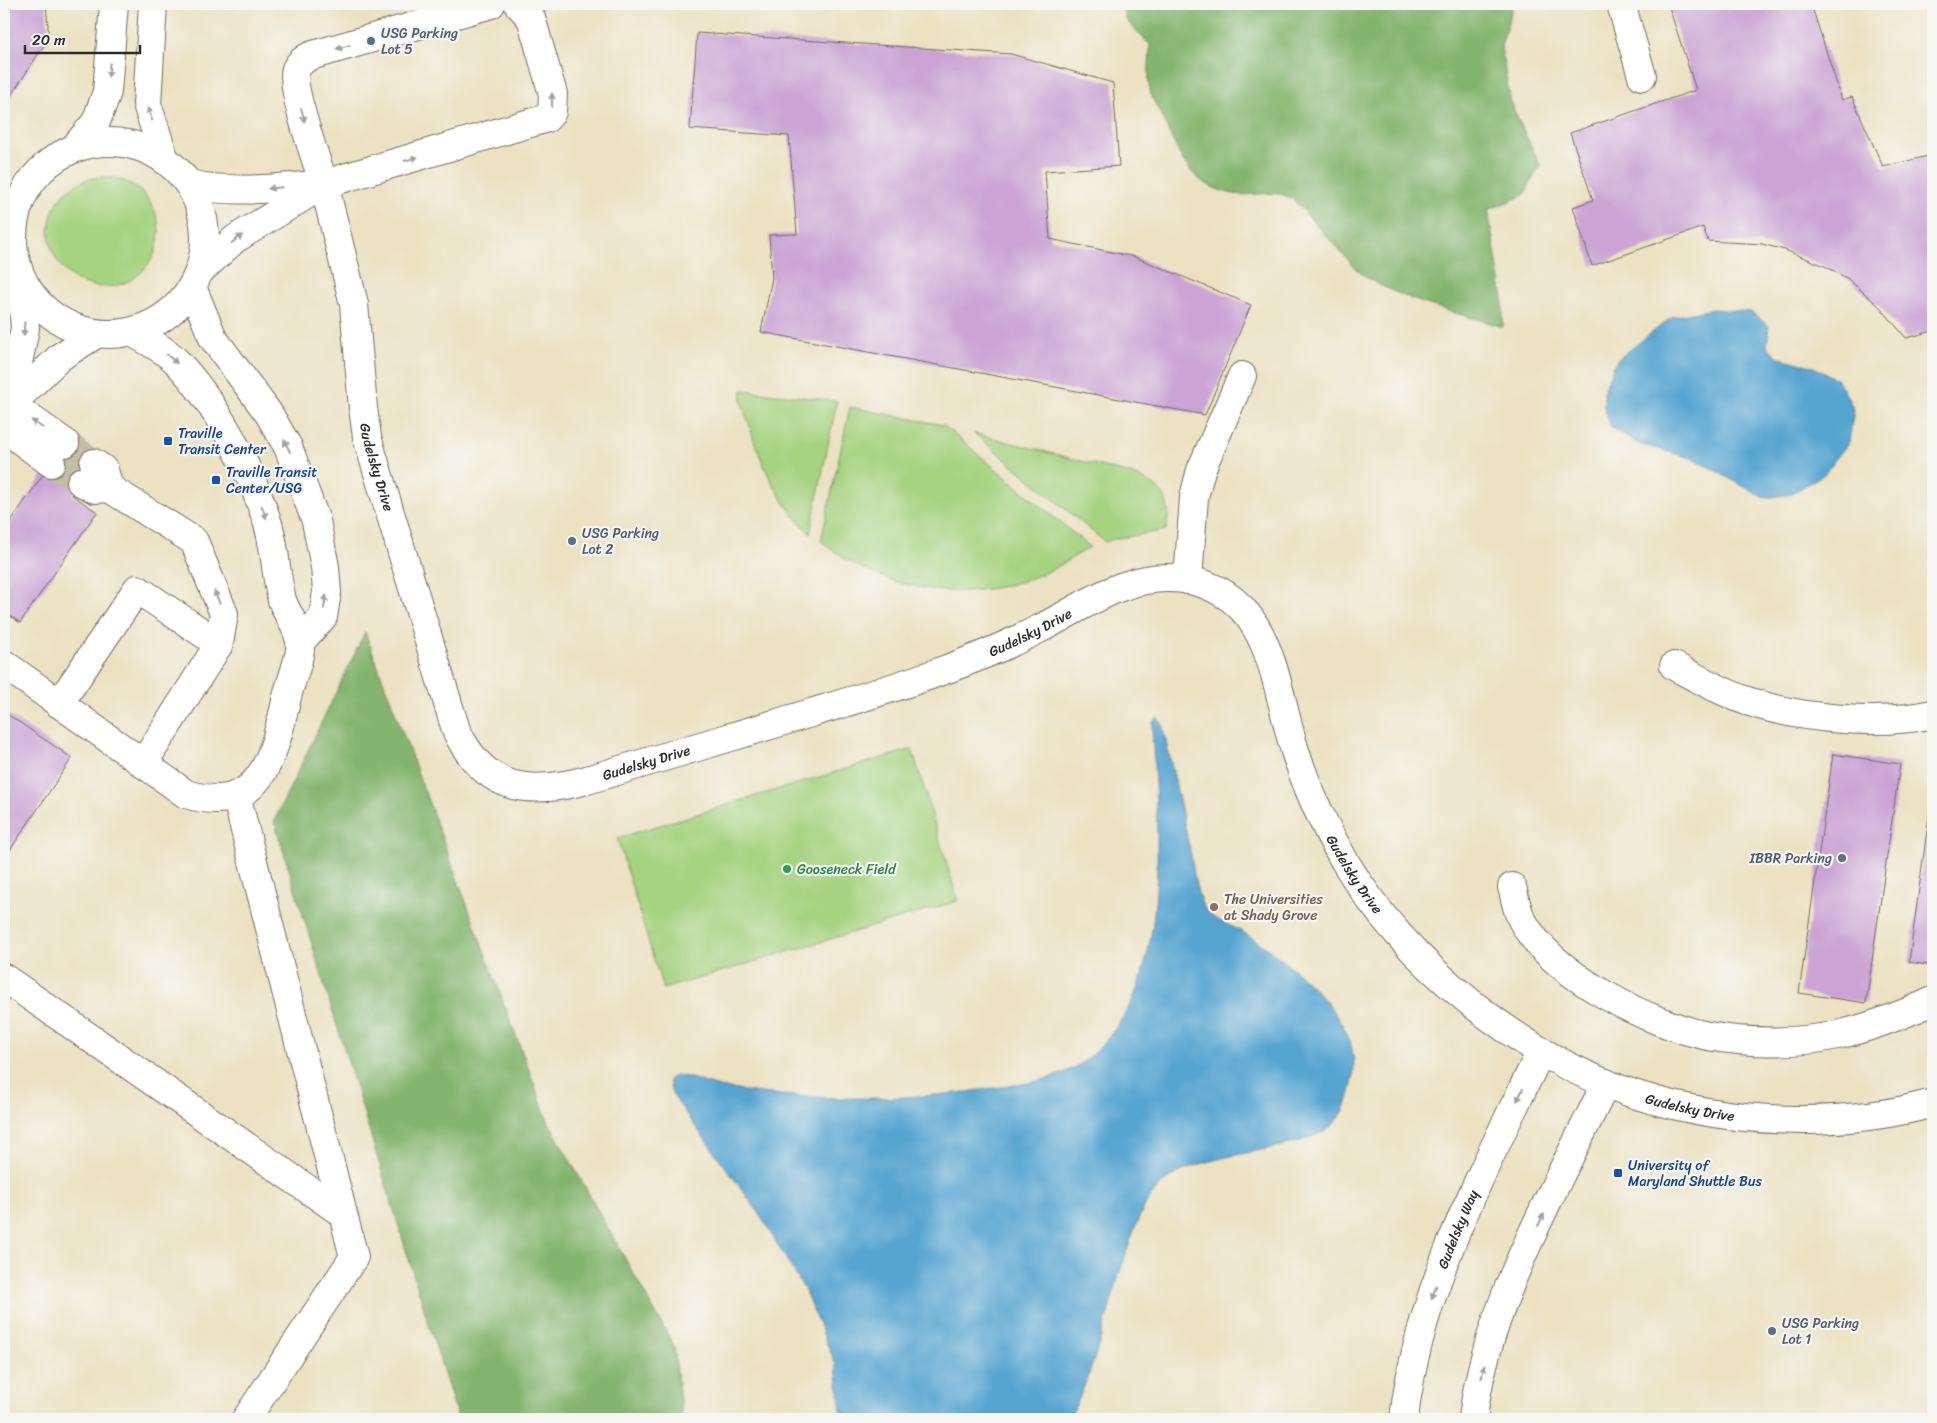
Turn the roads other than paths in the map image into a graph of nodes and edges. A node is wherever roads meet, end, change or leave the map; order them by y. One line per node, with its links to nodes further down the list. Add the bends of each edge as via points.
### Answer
1 (114, 4): 7 (street, one-way to 7, via 107,92 96,122)
2 (153, 4): 8 (street, one-way to 2, via 147,104)
3 (491, 4): 10 (street, Gudelsky Drive, one-way to 10, via 302,61 296,68 295,85)
4 (518, 4): 10 (street, one-way to 4, via 547,118 552,112 553,94 531,18)
5 (1621, 4): 6 (street)
6 (1642, 76)
7 (74, 148): 8 (street, via 106,141 137,146); 12 (street, via 46,164 26,188 14,218 12,250)
8 (165, 160): 9 (street)
9 (189, 184): 10 (street, one-way to 9, via 242,191); 11 (street, via 202,211 206,241)
10 (324, 184): 11 (street, one-way to 10, via 235,239); 19 (street, Gudelsky Drive, via 354,304 362,408 368,437 456,730 464,748 477,764 508,783 535,789 587,780 957,666 1040,629 1122,585 1168,577)
11 (196, 279): 13 (street, via 176,307 156,323); 20 (street, one-way to 11, via 323,617 327,592 316,521 288,447 269,414 213,338)
12 (21, 280): 14 (street, via 40,306 66,325); 16 (street, one-way to 16, via 25,328)
13 (131, 332): 14 (street); 20 (street, one-way to 20, via 174,360 211,407 238,453 267,521 282,599)
14 (96, 334): 16 (street, via 60,356)
15 (1242, 376): 19 (street, via 1194,496)
16 (6, 415): 17 (street, one-way to 16)
17 (58, 453)
18 (87, 472): 21 (street, one-way to 18, via 224,614 194,541 109,488 95,489)
19 (1188, 580): 31 (street, Gudelsky Drive, via 1231,598 1260,631 1295,750 1321,819 1346,864 1378,910 1454,989)
20 (300, 642): 27 (street, via 277,736 266,766 259,779)
21 (219, 644): 24 (street, via 137,590); 26 (street)
22 (4, 664): 24 (street)
23 (1674, 666): 25 (street, via 1747,701 1793,712 1854,719 1910,719)
24 (60, 704): 26 (street)
25 (1933, 714)
26 (143, 764): 27 (street, via 186,794 201,799 220,800)
27 (236, 795): 34 (street)
28 (1512, 887): 30 (street, via 1522,920 1550,957 1592,988 1644,1015 1707,1036 1761,1042 1836,1036 1889,1020)
29 (4, 978): 34 (street)
30 (1933, 1001)
31 (1541, 1051): 32 (street, Gudelsky Drive); 36 (street, Gudelsky Way, one-way to 36, via 1451,1246 1422,1328)
32 (1606, 1083): 33 (street, Gudelsky Drive, via 1680,1107 1785,1120 1850,1117); 37 (street, one-way to 32, via 1488,1348 1515,1274)
33 (1933, 1103)
34 (342, 1213): 35 (street, via 354,1257)
35 (246, 1419)
36 (1404, 1419)
37 (1473, 1419)

